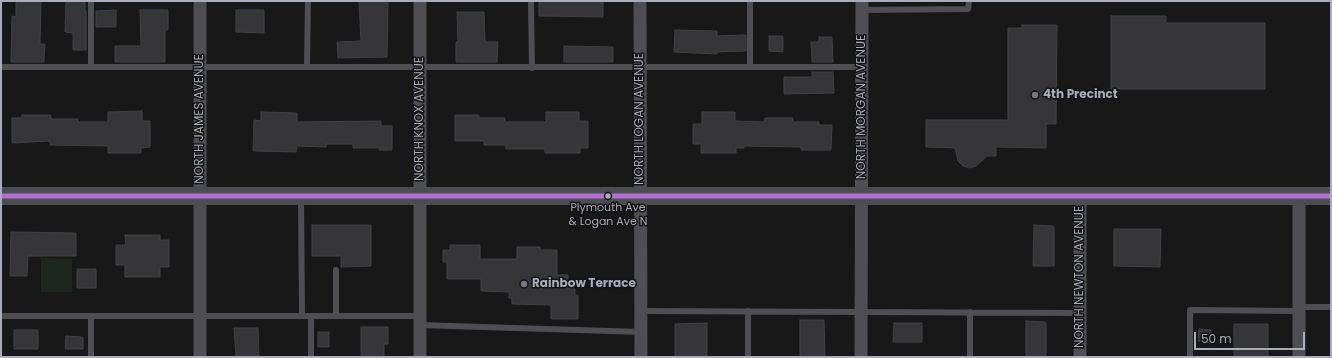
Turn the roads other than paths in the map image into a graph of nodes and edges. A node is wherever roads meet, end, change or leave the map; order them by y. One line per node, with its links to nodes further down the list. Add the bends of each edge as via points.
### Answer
1 (91, 1): 10 (lane)
2 (200, 1): 11 (street, NORTH JAMES AVENUE)
3 (308, 1): 14 (lane)
4 (420, 1): 16 (street, NORTH KNOX AVENUE)
5 (531, 1): 17 (lane)
6 (640, 1): 18 (street, NORTH LOGAN AVENUE)
7 (750, 1): 12 (lane)
8 (968, 1): 9 (lane, via 968,9)
9 (862, 5): 15 (street, NORTH MORGAN AVENUE)
10 (91, 66): 11 (lane); 13 (lane)
11 (200, 66): 14 (lane); 22 (street, NORTH JAMES AVENUE)
12 (750, 66): 15 (lane); 18 (lane)
13 (1, 67)
14 (307, 67): 16 (lane)
15 (862, 67): 23 (street, NORTH MORGAN AVENUE)
16 (420, 68): 17 (lane); 20 (street, NORTH KNOX AVENUE)
17 (532, 68): 18 (lane)
18 (640, 68): 27 (street, NORTH LOGAN AVENUE)
19 (301, 195): 20 (main road); 22 (main road); 39 (lane)
20 (421, 195): 27 (main road); 42 (street, NORTH KNOX AVENUE)
21 (1, 196): 22 (main road)
22 (201, 196): 38 (street, NORTH JAMES AVENUE)
23 (861, 196): 24 (main road); 27 (main road); 33 (street, NORTH MORGAN AVENUE)
24 (1080, 196): 25 (main road); 35 (street, NORTH NEWTON AVENUE)
25 (1299, 196): 26 (main road); 30 (street)
26 (1331, 196)
27 (641, 197): 31 (street, NORTH LOGAN AVENUE)
28 (336, 270): 41 (lane)
29 (1331, 307): 30 (lane)
30 (1299, 309): 53 (lane, via 1190,310); 54 (street)
31 (641, 311): 32 (lane); 43 (street, NORTH LOGAN AVENUE)
32 (748, 311): 33 (lane); 49 (lane)
33 (861, 312): 34 (lane); 50 (street, NORTH MORGAN AVENUE)
34 (970, 312): 35 (lane); 51 (lane)
35 (1080, 313): 52 (street, NORTH NEWTON AVENUE)
36 (1, 316): 37 (lane)
37 (91, 316): 38 (lane); 44 (lane)
38 (201, 316): 39 (lane); 45 (street, NORTH JAMES AVENUE)
39 (302, 316): 40 (lane)
40 (311, 316): 41 (lane); 46 (lane)
41 (336, 316): 42 (lane)
42 (420, 321): 43 (lane); 47 (street, NORTH KNOX AVENUE)
43 (641, 332): 48 (street, NORTH LOGAN AVENUE)
44 (91, 357)
45 (200, 357)
46 (311, 357)
47 (420, 357)
48 (641, 357)
49 (748, 357)
50 (861, 357)
51 (970, 357)
52 (1080, 357)
53 (1190, 357)
54 (1299, 357)

